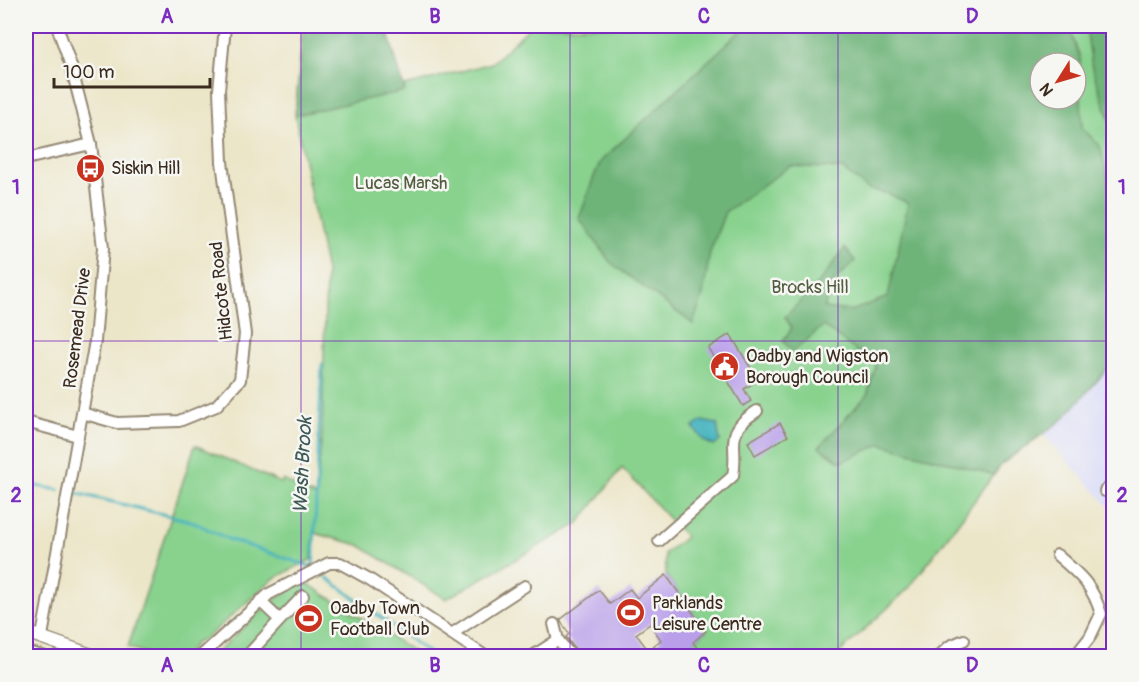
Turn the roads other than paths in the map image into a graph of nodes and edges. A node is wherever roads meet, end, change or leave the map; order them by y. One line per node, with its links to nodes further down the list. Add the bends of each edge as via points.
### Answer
1 (57, 26): 3 (street, Rosemead Drive)
2 (225, 26): 6 (street, Hidcote Road, via 219,90 222,162 245,334 240,380 216,405 179,421 117,423)
3 (91, 144): 4 (street); 6 (street, Rosemead Drive, via 103,248 95,341)
4 (26, 159)
5 (757, 411): 9 (street, via 741,421 732,443 732,476)
6 (82, 413): 8 (street, Rosemead Drive)
7 (26, 422): 8 (street)
8 (78, 436): 18 (street, Rosemead Drive)
9 (659, 542)
10 (1057, 555): 30 (street, via 1094,591 1101,614)
11 (525, 586): 17 (street)
12 (303, 596): 14 (street)
13 (260, 601): 14 (street); 17 (street, via 318,566 340,563); 24 (street)
14 (280, 620): 25 (street)
15 (554, 624): 19 (street)
16 (26, 632): 18 (main road)
17 (453, 633): 26 (street)
18 (42, 636): 23 (main road)
19 (558, 640): 27 (street); 28 (street)
20 (964, 640): 29 (street)
21 (26, 652): 22 (street)
22 (43, 657)
23 (94, 657)
24 (201, 657)
25 (247, 657)
26 (485, 657)
27 (533, 657)
28 (571, 657)
29 (939, 657)
30 (1075, 657)

